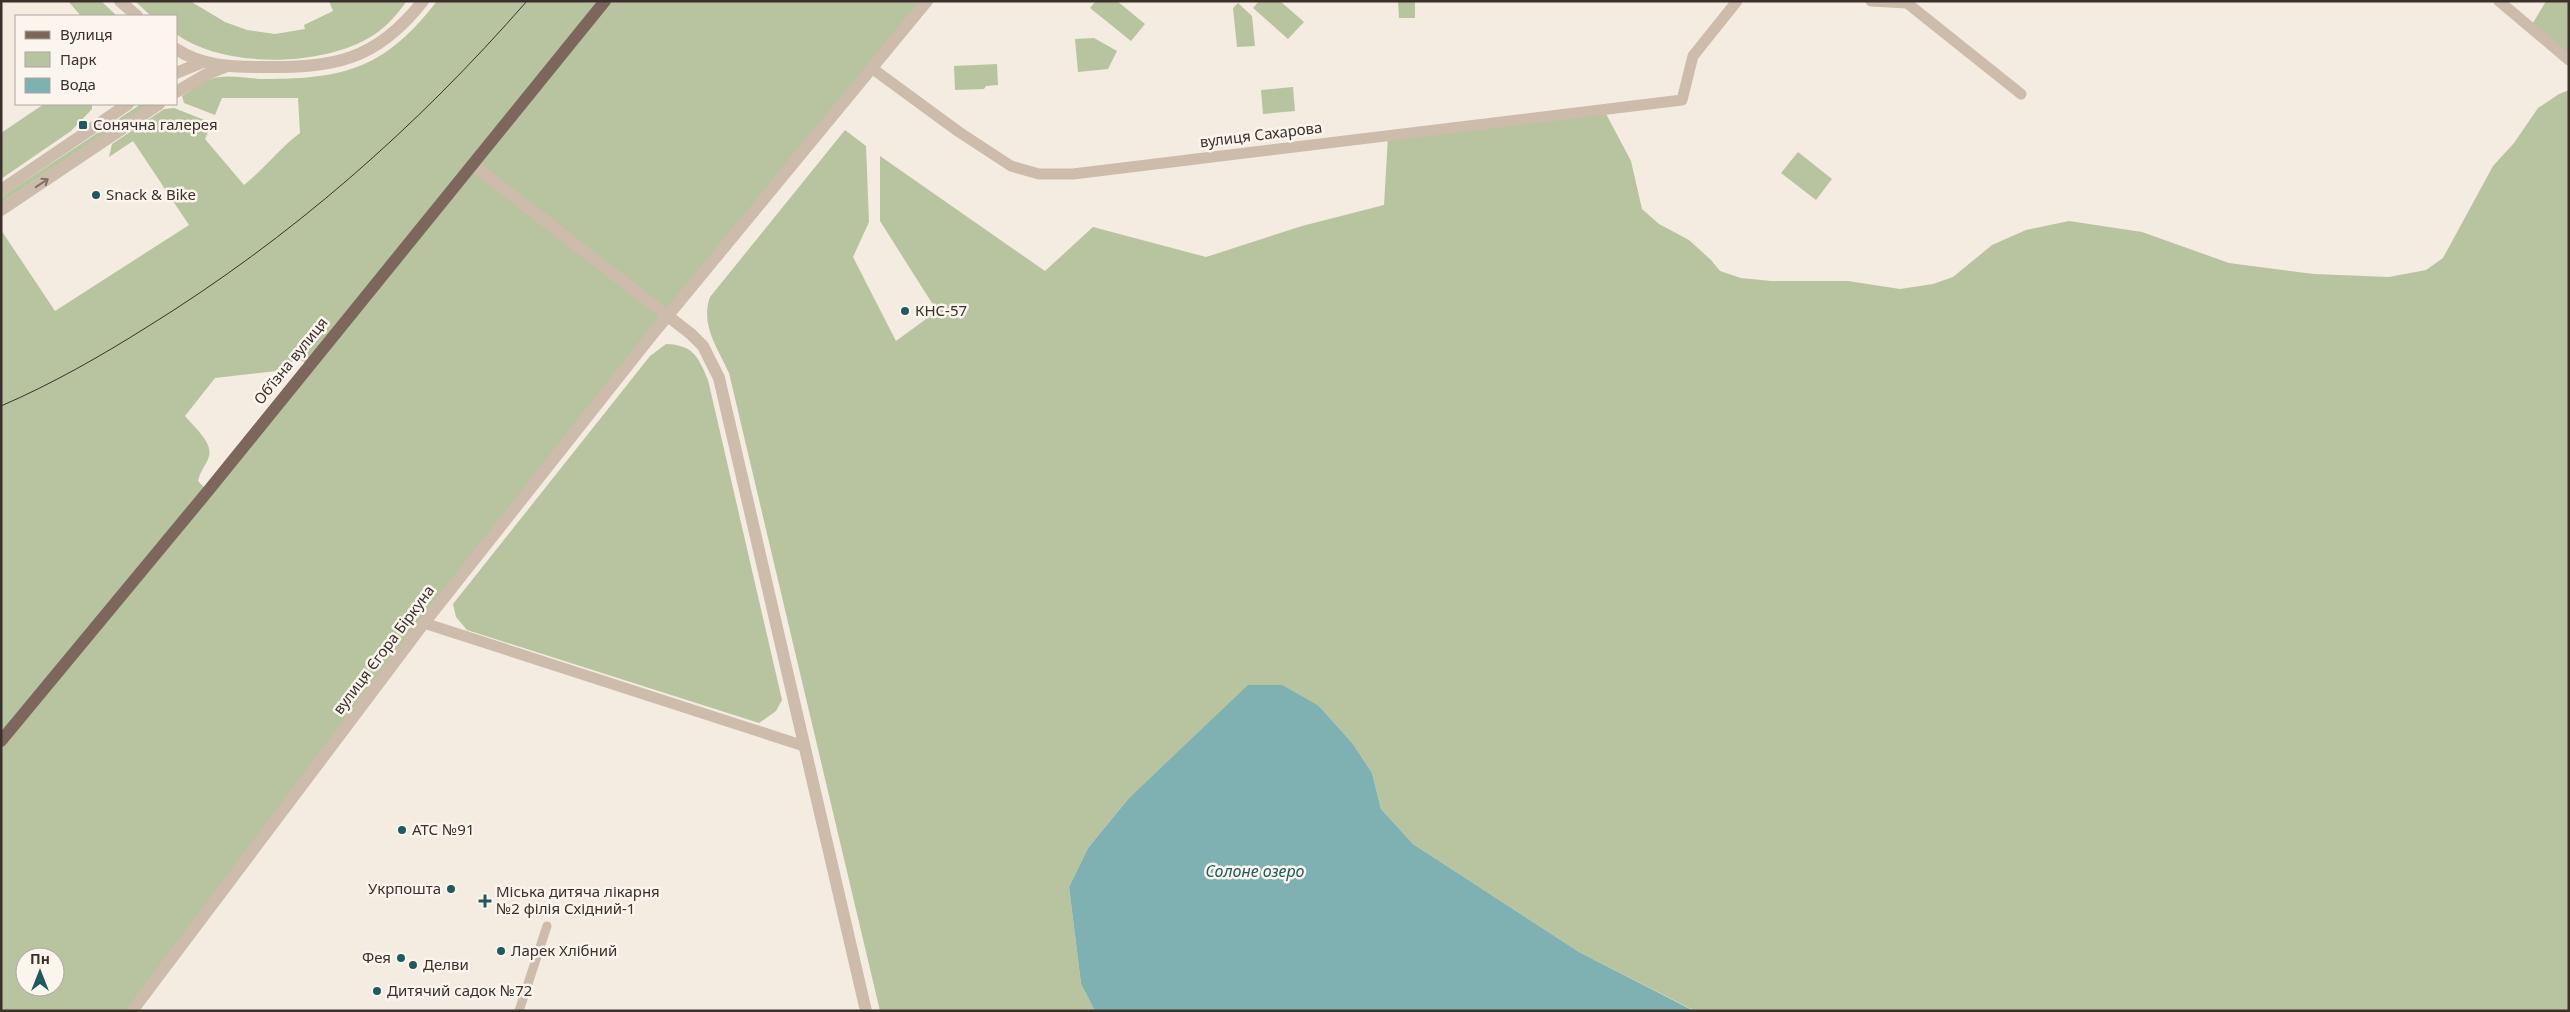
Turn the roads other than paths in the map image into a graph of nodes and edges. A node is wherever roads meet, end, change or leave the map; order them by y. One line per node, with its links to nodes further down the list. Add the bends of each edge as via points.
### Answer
1 (120, 1): 8 (street)
2 (423, 1): 12 (street, via 390,37 336,63 304,68)
3 (605, 1): 19 (main road, Обʼїзна вулиця)
4 (927, 1): 13 (street, вулиця Єгора Біркуна)
5 (1737, 1): 13 (street, вулиця Сахарова, via 1693,56 1682,100 1056,175 1022,169 1001,160)
6 (1872, 1): 16 (street, via 1907,3)
7 (2499, 1): 10 (street)
8 (136, 15)
9 (178, 50): 11 (street)
10 (2569, 60)
11 (203, 62): 12 (street); 14 (street)
12 (228, 66): 15 (street)
13 (873, 69): 22 (street, вулиця Єгора Біркуна)
14 (178, 73)
15 (178, 91)
16 (2021, 94)
17 (127, 105): 20 (street)
18 (158, 105): 21 (street, one-way to 18)
19 (473, 165): 22 (street); 24 (main road, Обʼїзна вулиця)
20 (1, 190)
21 (1, 210)
22 (669, 315): 23 (street, вулиця Єгора Біркуна); 25 (street, via 704,346 719,378)
23 (424, 623): 25 (street); 27 (street, вулиця Єгора Біркуна)
24 (1, 741)
25 (804, 746): 29 (street)
26 (547, 926): 28 (street)
27 (132, 1011)
28 (519, 1011)
29 (866, 1011)

